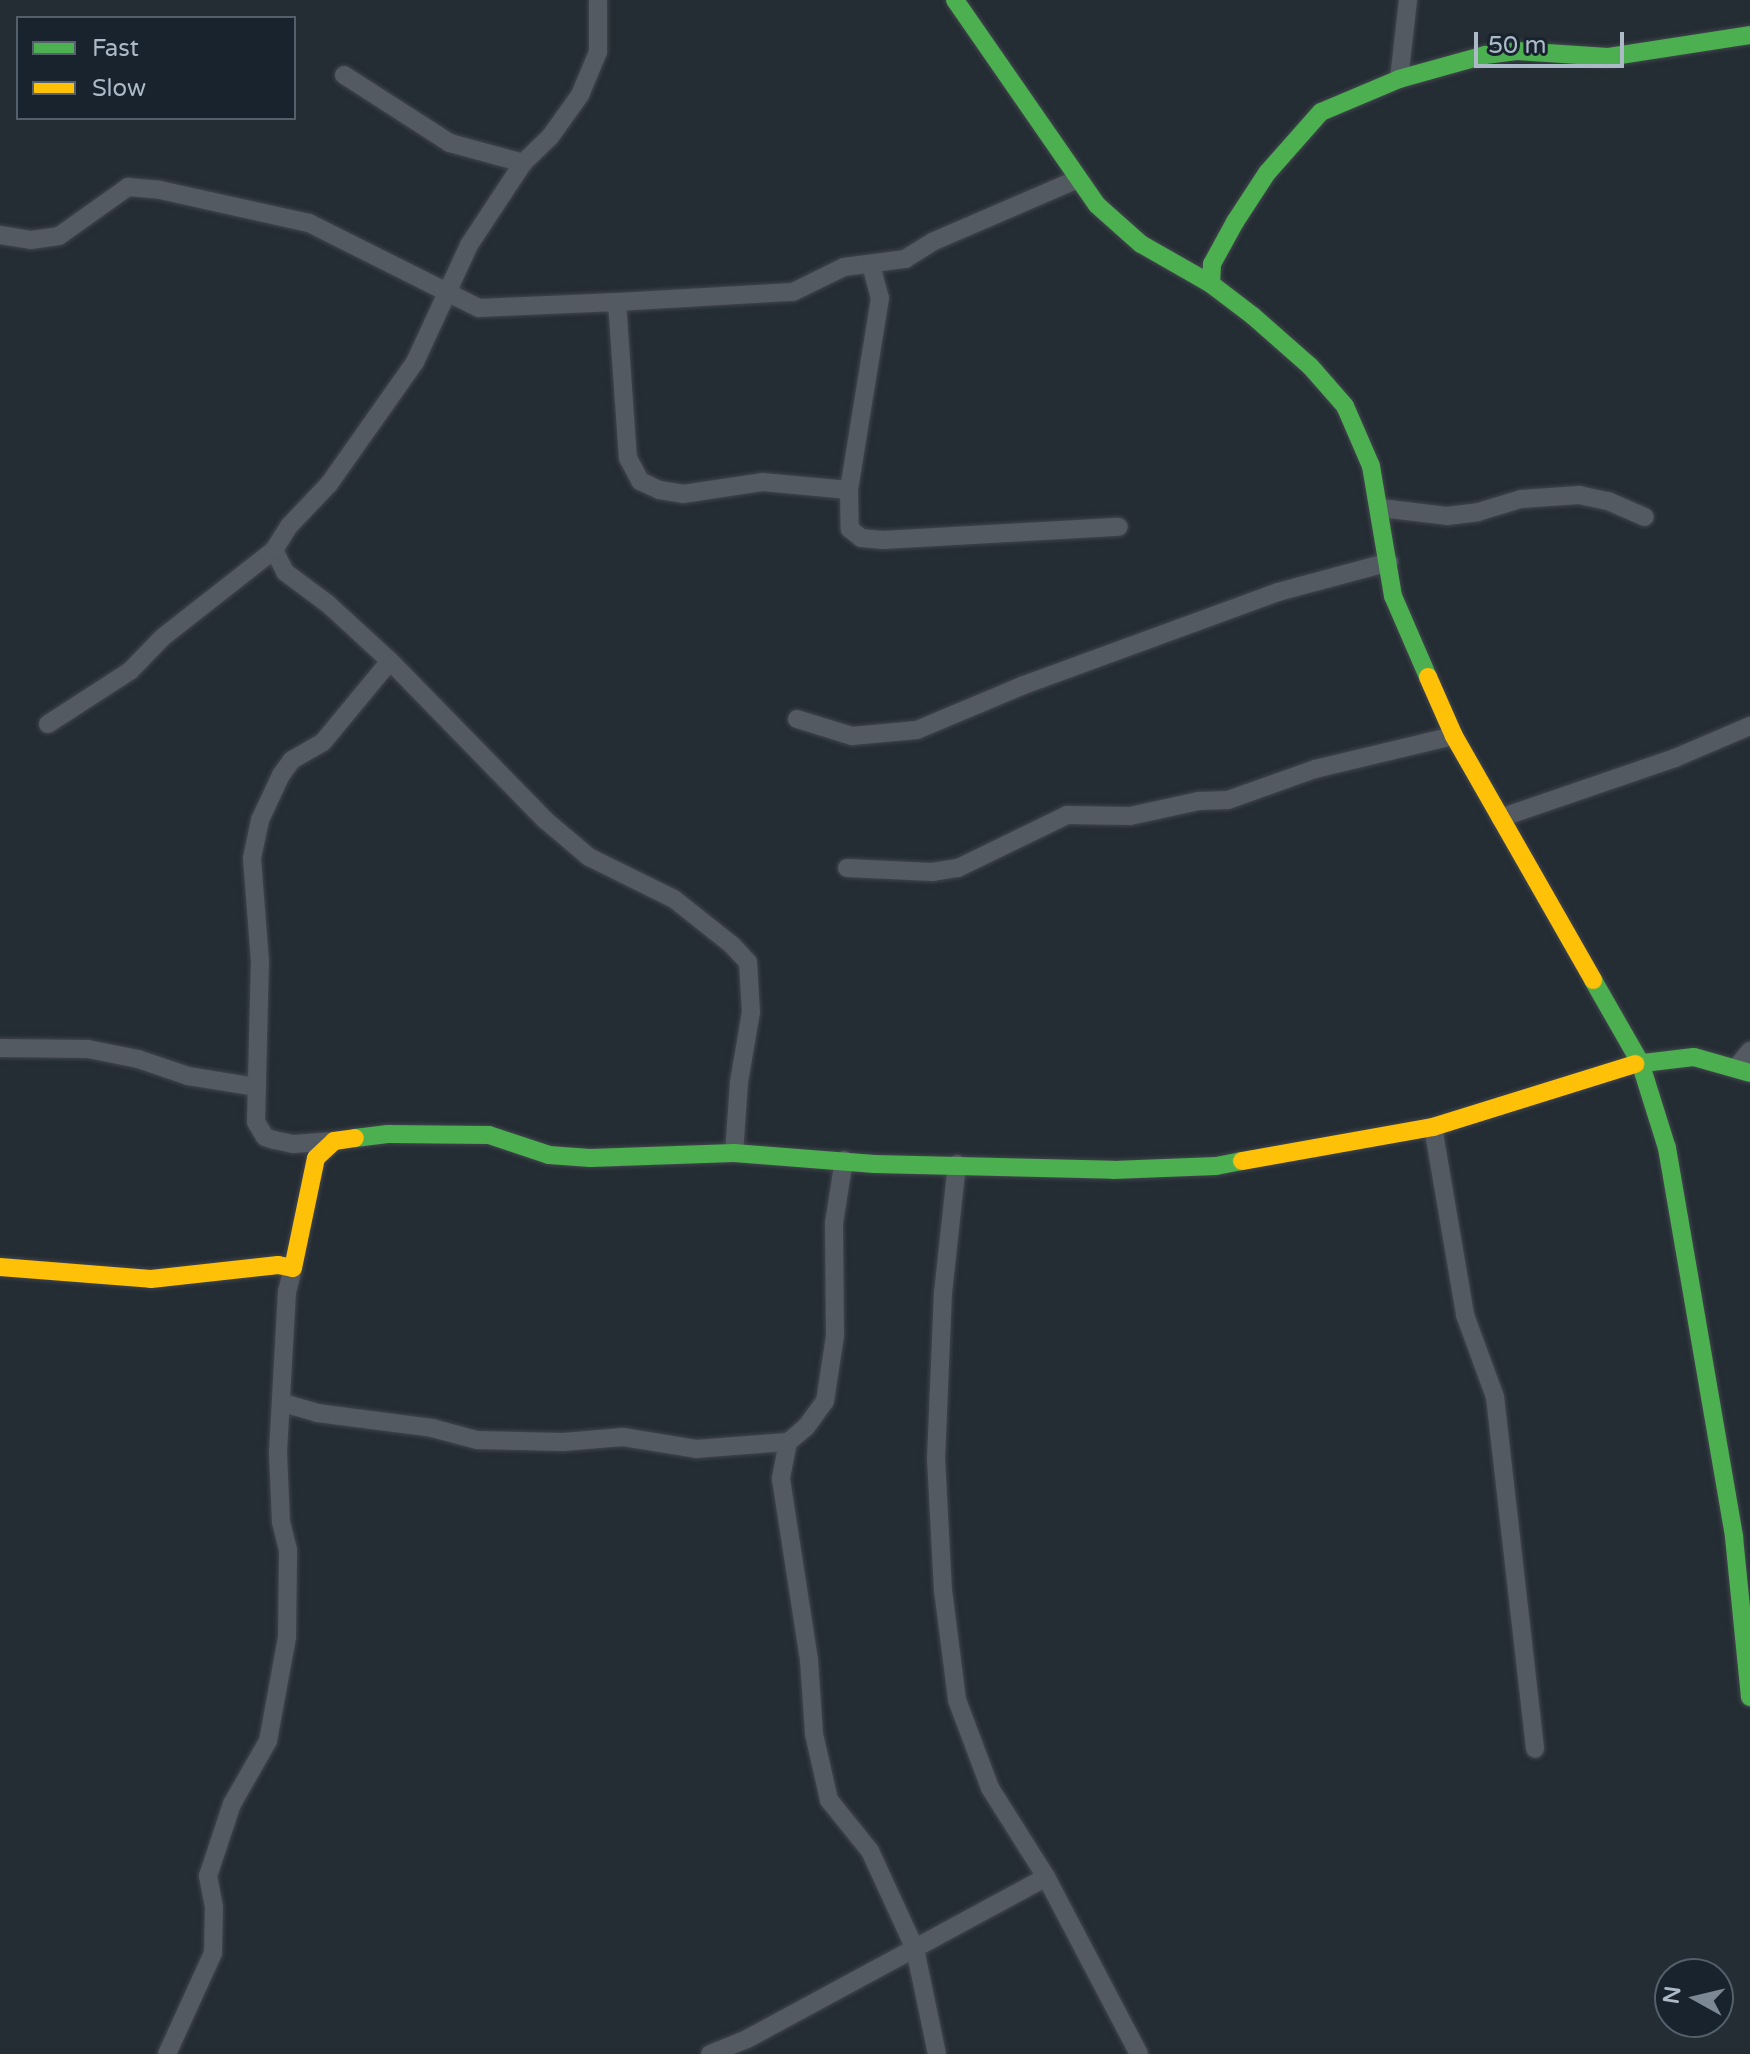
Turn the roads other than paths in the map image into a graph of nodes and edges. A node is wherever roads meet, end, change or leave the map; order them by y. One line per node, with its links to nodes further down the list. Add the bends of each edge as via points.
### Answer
1 (598, 0): 7 (street, via 598,52 580,95)
2 (955, 0): 8 (street)
3 (1408, 0): 6 (street)
4 (1750, 35): 6 (street, via 1608,57 1517,51)
5 (344, 75): 7 (street, via 450,143)
6 (1399, 79): 11 (street, via 1321,112 1296,136 1235,222 1212,264)
7 (523, 163): 12 (street, via 469,245)
8 (1078, 179): 10 (street, via 932,242 905,259); 11 (street, via 1097,205 1141,244)
9 (0, 235): 12 (street, via 31,240 59,236 128,187 160,190 309,223)
10 (871, 265): 13 (street, via 844,267 793,292); 14 (street, via 880,298)
11 (1211, 284): 15 (street, via 1310,366 1345,406 1371,466)
12 (446, 292): 13 (street, via 479,308); 18 (street, via 415,362 329,484)
13 (617, 302): 14 (street, via 628,458 640,481 683,494 762,482)
14 (849, 490): 17 (street, via 850,529 861,538)
15 (1381, 508): 16 (street, via 1447,516 1521,499 1579,495); 19 (street)
16 (1645, 517)
17 (1119, 527)
18 (274, 550): 20 (street, via 285,572); 22 (street, via 163,637 130,671)
19 (1389, 562): 21 (street, via 1278,592 917,730 852,736); 24 (street, via 1393,596)
20 (390, 661): 31 (street, via 323,742 292,760 260,820 252,858 260,962); 34 (street, via 484,761 589,857 674,899 748,962 751,1012)
21 (797, 719)
22 (48, 724)
23 (1750, 726): 25 (street, via 1675,758)
24 (1454, 736): 25 (street); 26 (street, via 1315,769 1228,800 1130,816 1067,815 958,868)
25 (1500, 818): 29 (street)
26 (847, 868)
27 (0, 1048): 31 (street, via 88,1049 188,1076)
28 (1750, 1051): 30 (street)
29 (1640, 1062): 30 (street, via 1694,1057); 32 (street); 41 (street, via 1667,1148 1692,1284 1734,1537)
30 (1744, 1070)
31 (257, 1087): 33 (street, via 256,1122 265,1137 293,1144)
32 (1433, 1127): 36 (street, via 1216,1166 1113,1170); 42 (street, via 1465,1315 1495,1397)
33 (334, 1141): 34 (street, via 446,1133 489,1135 549,1155 590,1158); 38 (street, via 316,1158)
34 (734, 1153): 35 (street)
35 (844, 1160): 36 (street); 40 (street, via 834,1223 835,1336 825,1401)
36 (957, 1164): 43 (street, via 943,1292 936,1458 943,1590 957,1700 990,1788)
37 (0, 1267): 38 (street, via 151,1279 278,1265)
38 (293, 1268): 39 (street, via 287,1292)
39 (283, 1403): 40 (street, via 477,1440 623,1437 696,1449); 45 (street, via 278,1452 290,1600 272,1728 232,1804 217,1847 208,1876 213,1953)
40 (788, 1442): 44 (street, via 781,1479 809,1660 814,1734 829,1800 870,1851)
41 (1750, 1697)
42 (1535, 1749)
43 (1046, 1877): 44 (street); 48 (street)
44 (915, 1949): 46 (street); 47 (street)
45 (167, 2054)
46 (710, 2054)
47 (937, 2054)
48 (1139, 2054)

